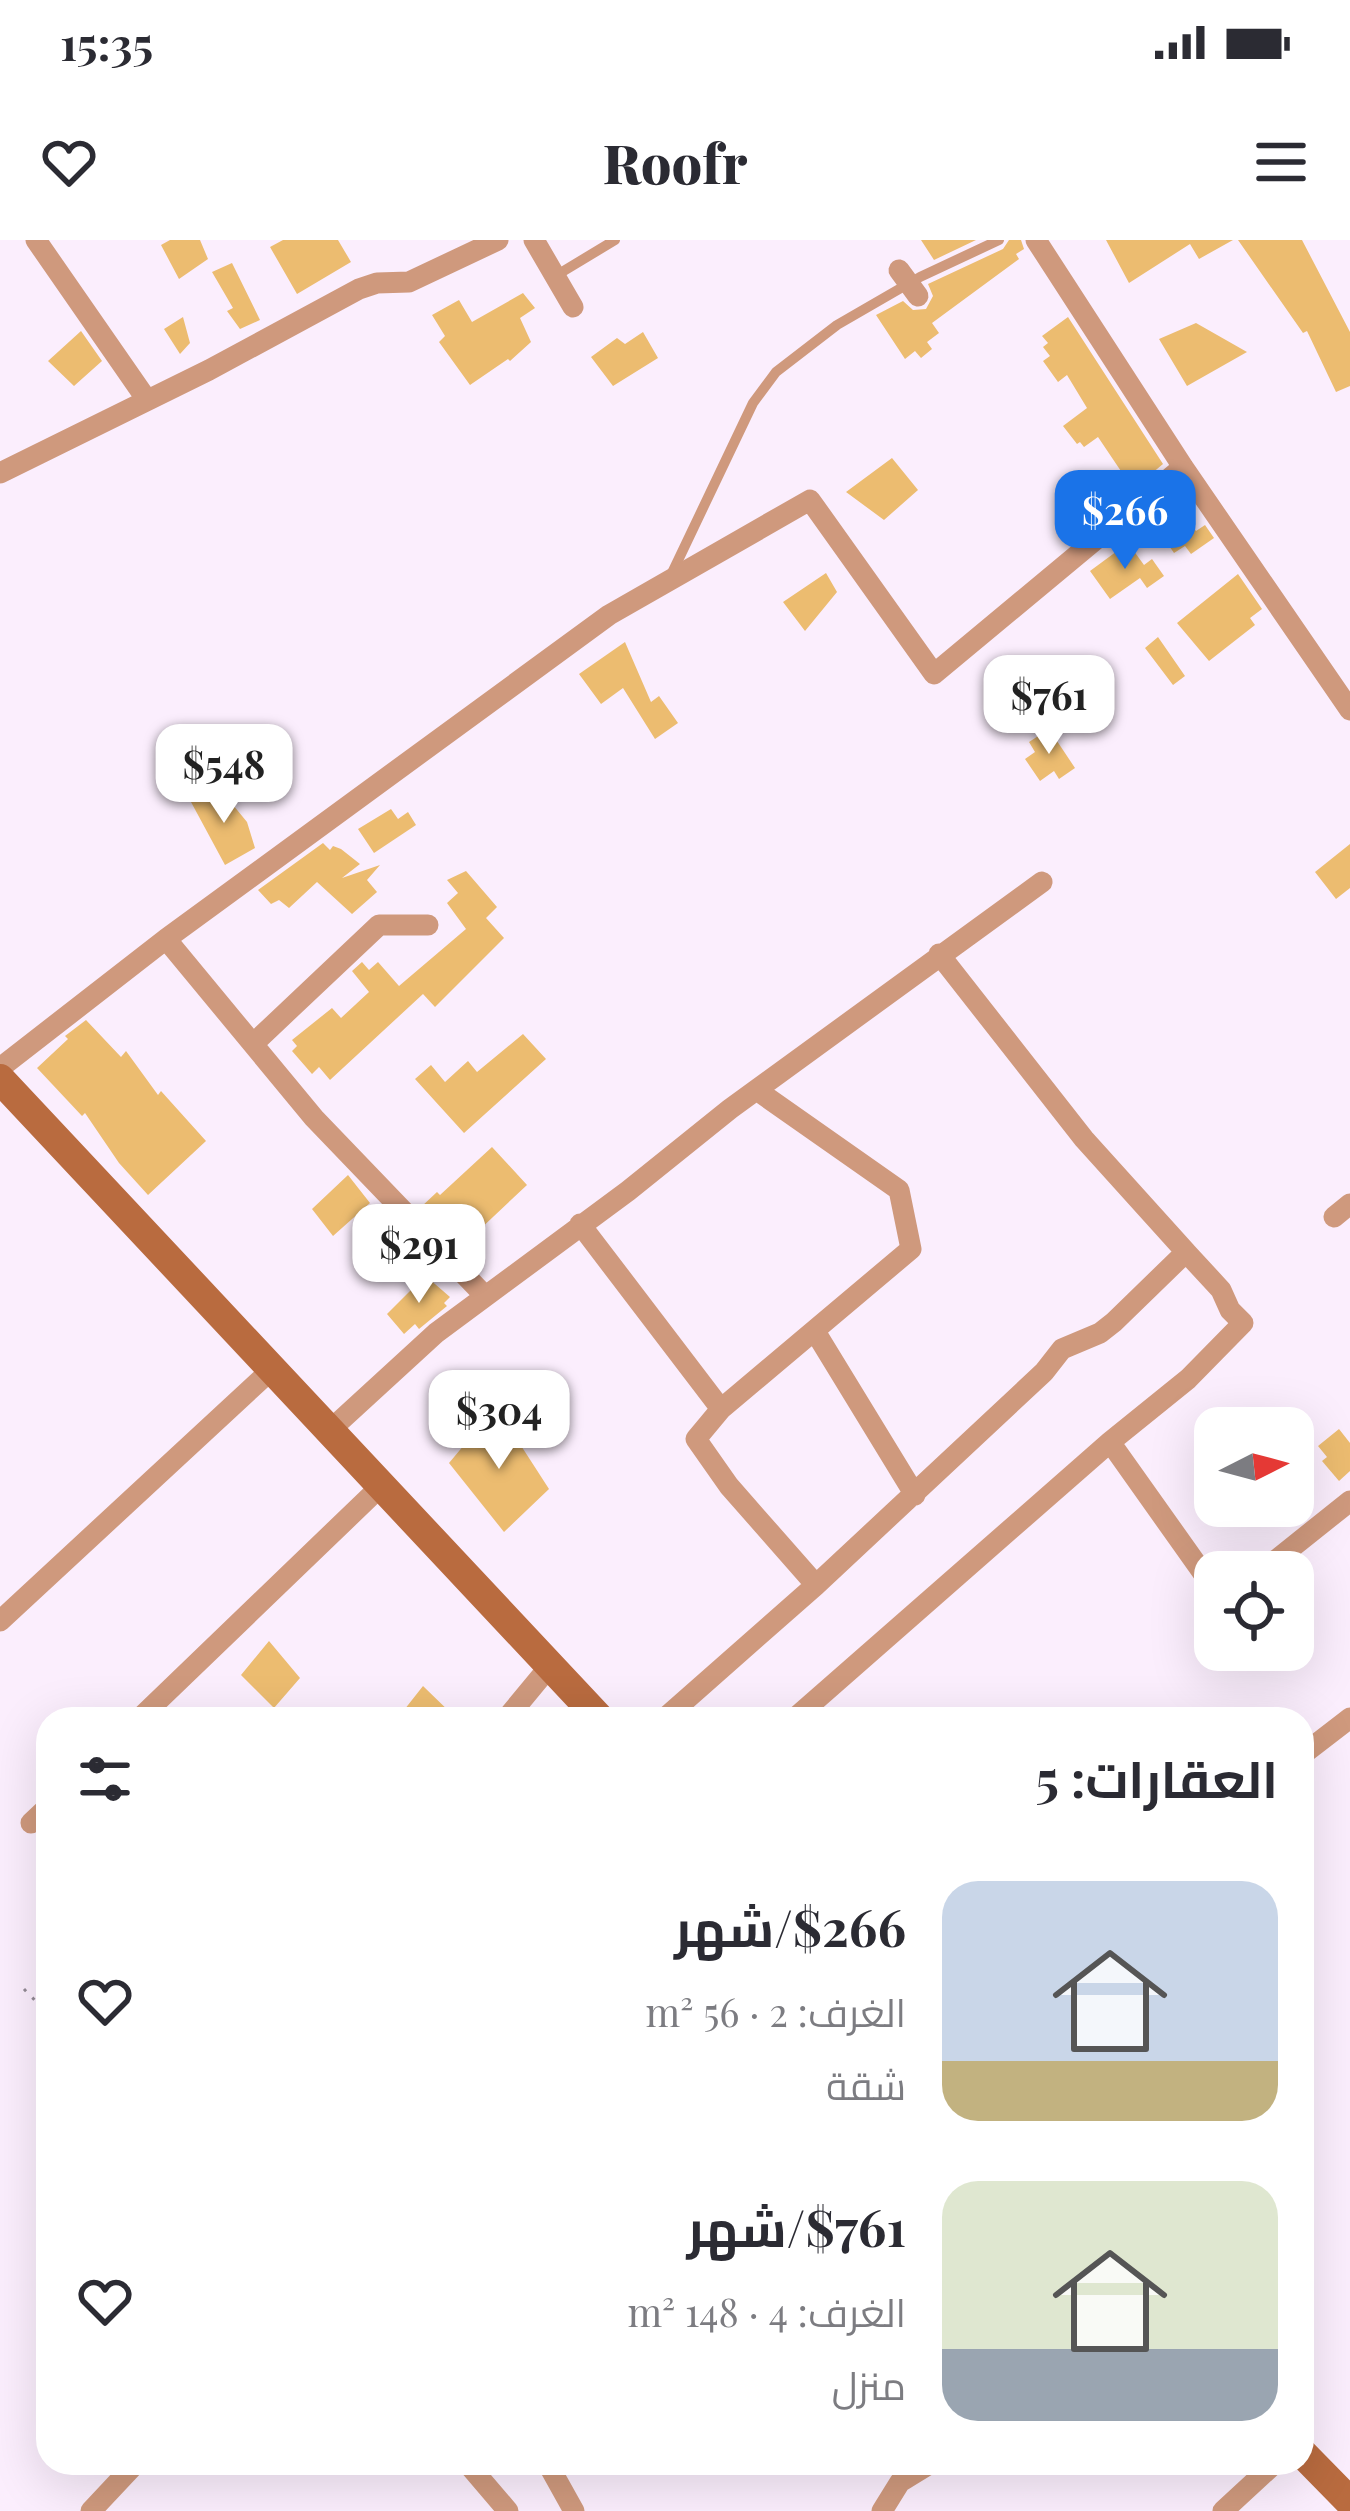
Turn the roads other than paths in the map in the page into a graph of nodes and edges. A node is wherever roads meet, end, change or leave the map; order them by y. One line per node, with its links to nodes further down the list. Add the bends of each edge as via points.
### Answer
1 (36, 240): 11 (street)
2 (498, 240): 11 (street, via 410,282 359,289)
3 (534, 240): 8 (street)
4 (615, 240): 8 (lane)
5 (999, 240): 14 (lane, via 837,325 776,372 753,403)
6 (1036, 240): 12 (street)
7 (899, 270): 9 (street, bridge)
8 (557, 275): 10 (street)
9 (918, 296)
10 (573, 307)
11 (146, 400): 13 (street)
12 (1183, 467): 14 (street, via 934,674 810,500); 15 (street)
13 (0, 473)
14 (667, 581): 18 (street, via 609,615)
15 (1350, 710)
16 (1042, 883): 19 (street)
17 (428, 925): 20 (street, via 379,925)
18 (166, 939): 20 (street); 21 (street)
19 (939, 953): 23 (street); 25 (street, via 1084,1139)
20 (253, 1044): 26 (street)
21 (0, 1068)
22 (0, 1079): 28 (main road)
23 (758, 1090): 24 (street); 27 (street, via 898,1190 911,1249)
24 (580, 1224): 26 (street); 29 (street)
25 (1186, 1252): 31 (street, via 1243,1323); 33 (street, via 1100,1333 1062,1349)
26 (484, 1296): 30 (street)
27 (816, 1333): 29 (street); 33 (street)
28 (270, 1370): 30 (main road); 38 (street)
29 (722, 1409): 37 (street, via 697,1443)
30 (328, 1432): 32 (main road)
31 (1110, 1442): 36 (street); 44 (street)
32 (381, 1486): 39 (main road); 40 (street)
33 (915, 1495): 37 (street)
34 (1350, 1501): 35 (street)
35 (1287, 1551)
36 (1194, 1560)
37 (816, 1585): 43 (street)
38 (0, 1621)
39 (549, 1666): 41 (street); 42 (main road)
40 (151, 1707)
41 (516, 1707)
42 (588, 1707)
43 (678, 1707)
44 (808, 1707)
45 (1350, 1718): 46 (street)
46 (1314, 1746)
47 (1314, 2464): 53 (main road)
48 (125, 2475): 54 (street)
49 (476, 2475): 55 (street)
50 (554, 2475): 56 (street)
51 (896, 2475): 57 (street)
52 (1262, 2475): 58 (street)
53 (1350, 2501)
54 (91, 2511)
55 (508, 2511)
56 (574, 2511)
57 (882, 2511)
58 (1223, 2511)

